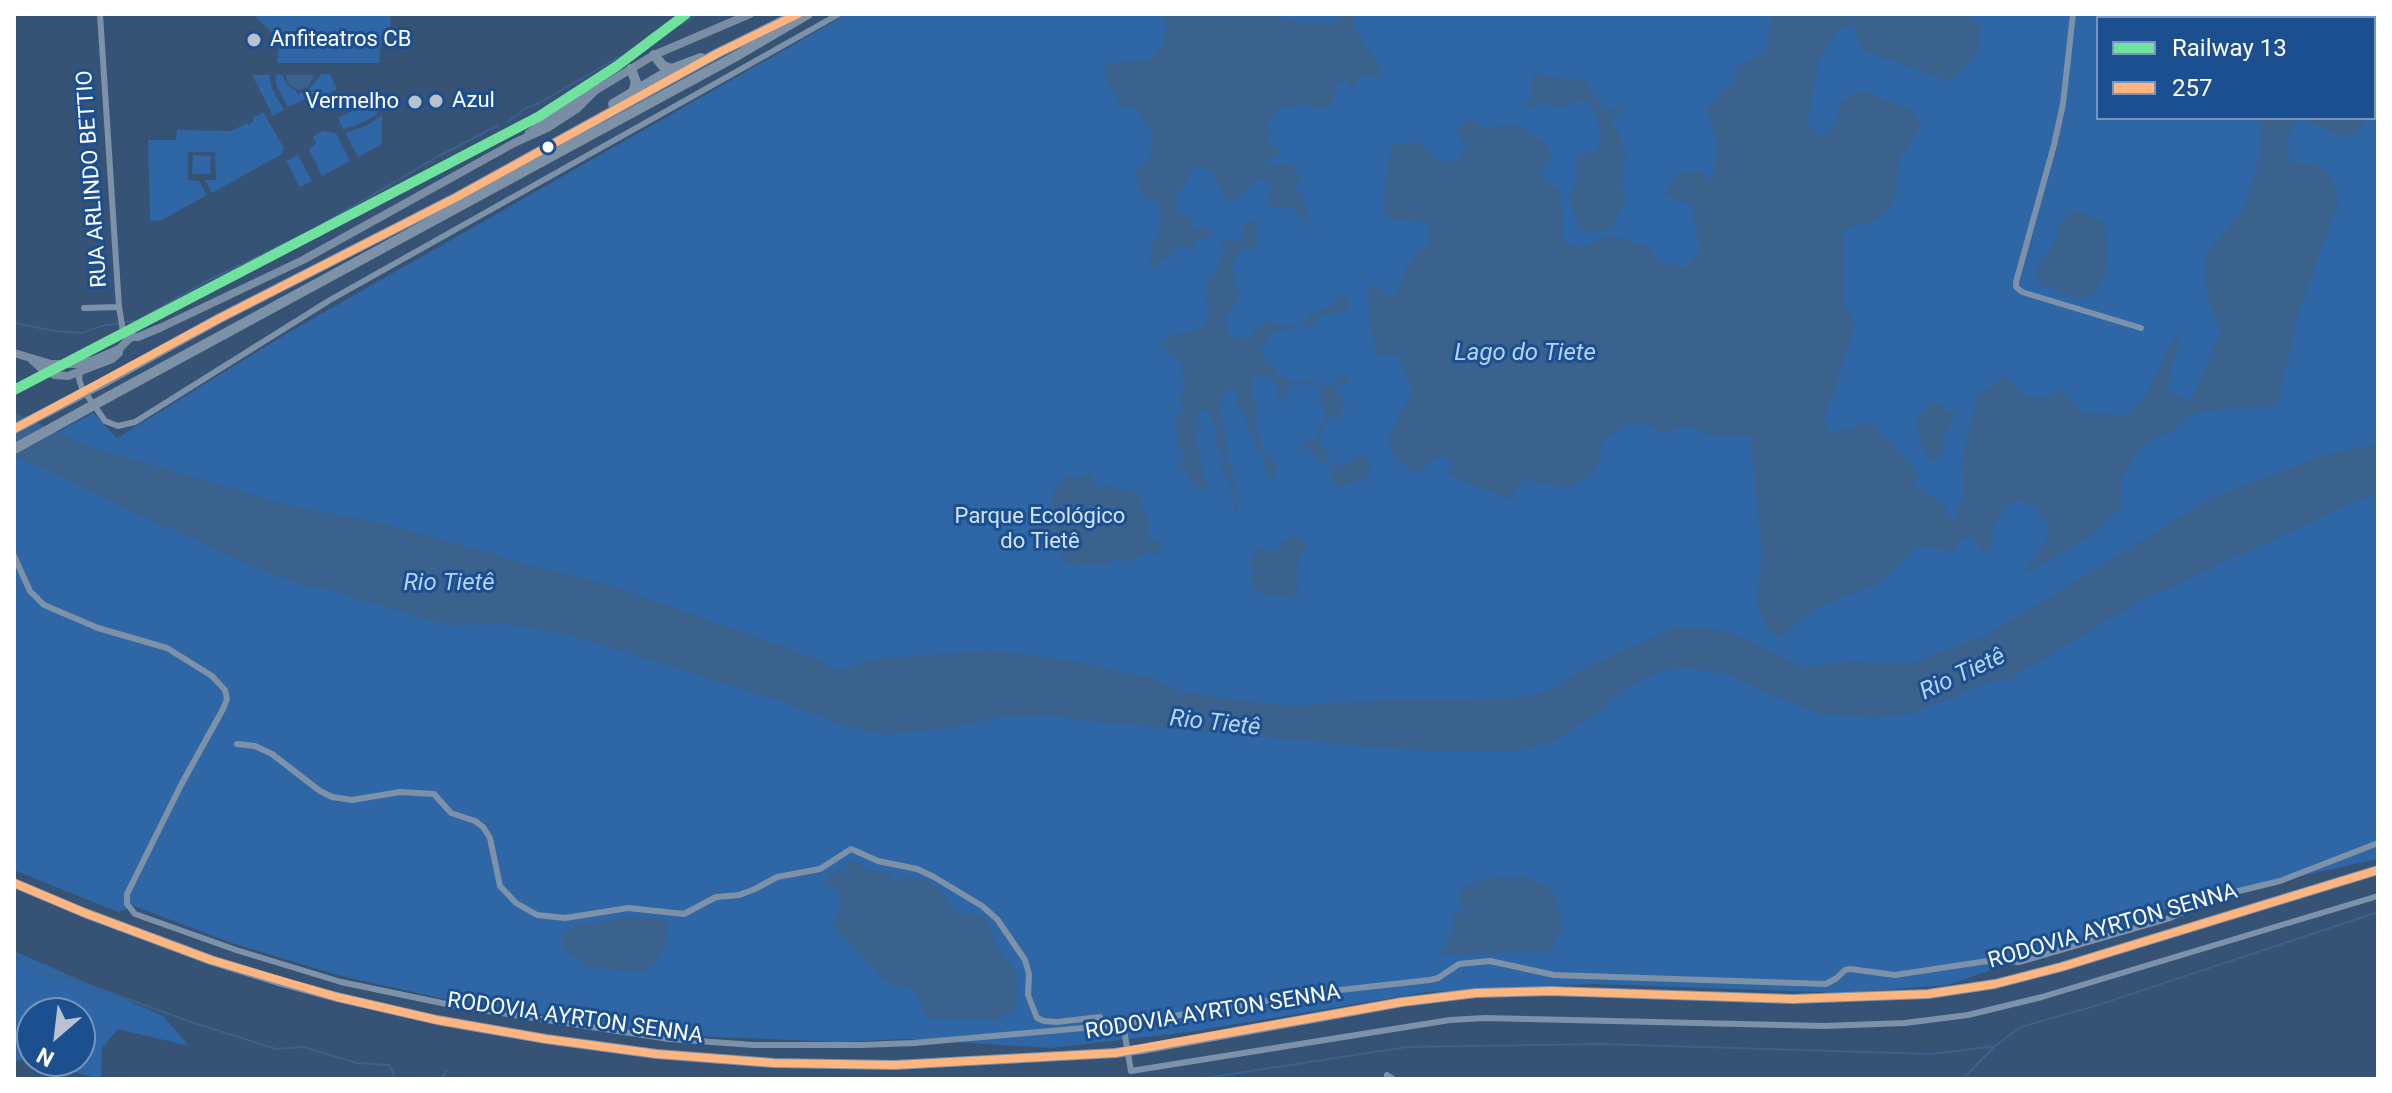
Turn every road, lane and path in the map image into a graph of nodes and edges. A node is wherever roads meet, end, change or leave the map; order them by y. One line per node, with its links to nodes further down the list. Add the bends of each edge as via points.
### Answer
1 (100, 14): 13 (street, RUA ARLINDO BETTIO)
2 (750, 14): 8 (street)
3 (798, 14): 7 (highway)
4 (808, 14): 22 (highway, bridge)
5 (839, 14): 20 (street, via 330,300 135,422 118,426 105,421 82,388)
6 (2073, 14): 15 (street, via 2063,104 2016,287)
7 (718, 53): 10 (highway); 12 (highway)
8 (654, 55): 9 (street); 10 (highway)
9 (631, 69): 11 (highway, via 636,78); 16 (street, via 598,88 560,121 292,266)
10 (672, 69): 11 (highway)
11 (633, 92): 12 (highway)
12 (541, 149): 21 (highway, bridge)
13 (119, 307): 14 (street); 16 (street, RUA ARLINDO BETTIO, via 123,331)
14 (84, 308)
15 (2141, 328)
16 (131, 337): 17 (street)
17 (119, 349): 19 (street, via 83,363); 20 (street, via 112,359)
18 (14, 353): 19 (street)
19 (31, 360): 20 (street, via 55,375)
20 (80, 372)
21 (14, 429)
22 (14, 449)
23 (14, 556): 30 (street, via 30,591 44,605 167,648 225,690 223,709 127,894 128,907 140,917 341,982 669,1039 861,1045)
24 (237, 744): 30 (street, via 268,752 332,797 434,794 451,813 483,827 500,886 537,915 565,918 628,908 684,914 716,897 739,895 777,877 820,869 851,849 917,869 997,919 1025,960 1028,995 1037,1018 1057,1022 1100,1017)
25 (2378, 843): 29 (street, via 2170,918 2019,962 1994,960 1895,975 1850,969 1826,984 1554,975 1490,961 1459,964 1430,980)
26 (2378, 870): 27 (highway, RODOVIA AYRTON SENNA, bridge, via 2061,967 1928,994 1793,999 1476,993 1115,1053 895,1065 657,1054 437,1020 211,960)
27 (14, 883)
28 (2378, 896): 29 (street, via 2042,997 1905,1023 1450,1020 1131,1071)
29 (1123, 1024): 30 (street)
30 (1105, 1025)

